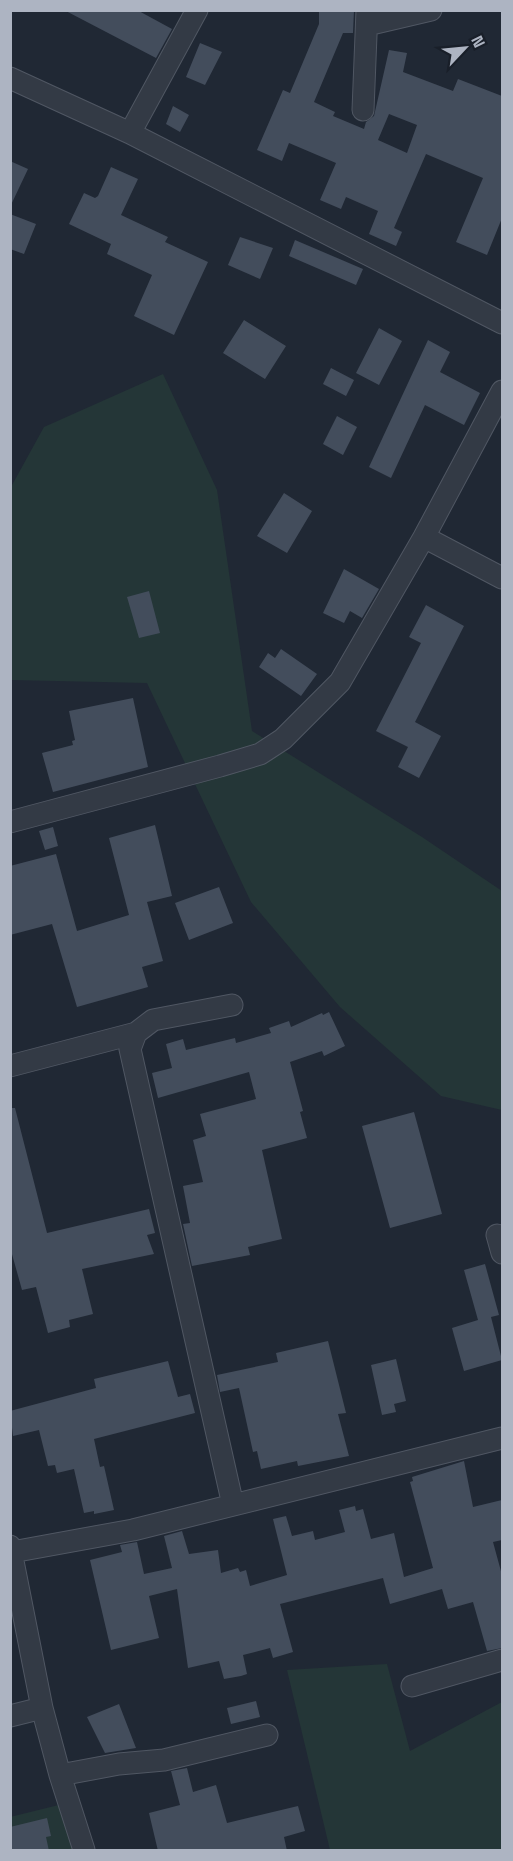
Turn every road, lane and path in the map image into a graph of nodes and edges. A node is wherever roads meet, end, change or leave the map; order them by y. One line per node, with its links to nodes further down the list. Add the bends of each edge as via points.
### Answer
1 (197, 10): 6 (street)
2 (431, 10): 3 (street)
3 (367, 18): 5 (street)
4 (10, 78): 6 (street)
5 (363, 110)
6 (130, 133): 7 (street)
7 (502, 323)
8 (502, 392): 9 (street)
9 (424, 537): 10 (street); 11 (street, via 340,682 283,738 260,754)
10 (502, 578)
11 (10, 822)
12 (232, 1005): 13 (street, via 153,1020)
13 (136, 1033): 14 (street); 16 (street, via 130,1049)
14 (10, 1066)
15 (502, 1438): 16 (street)
16 (233, 1505): 17 (street, via 133,1530)
17 (11, 1549): 20 (street)
18 (502, 1660): 19 (street)
19 (412, 1686)
20 (42, 1708): 21 (street); 23 (street)
21 (10, 1716)
22 (267, 1735): 23 (street, via 164,1760)
23 (60, 1775): 24 (street)
24 (84, 1851)

